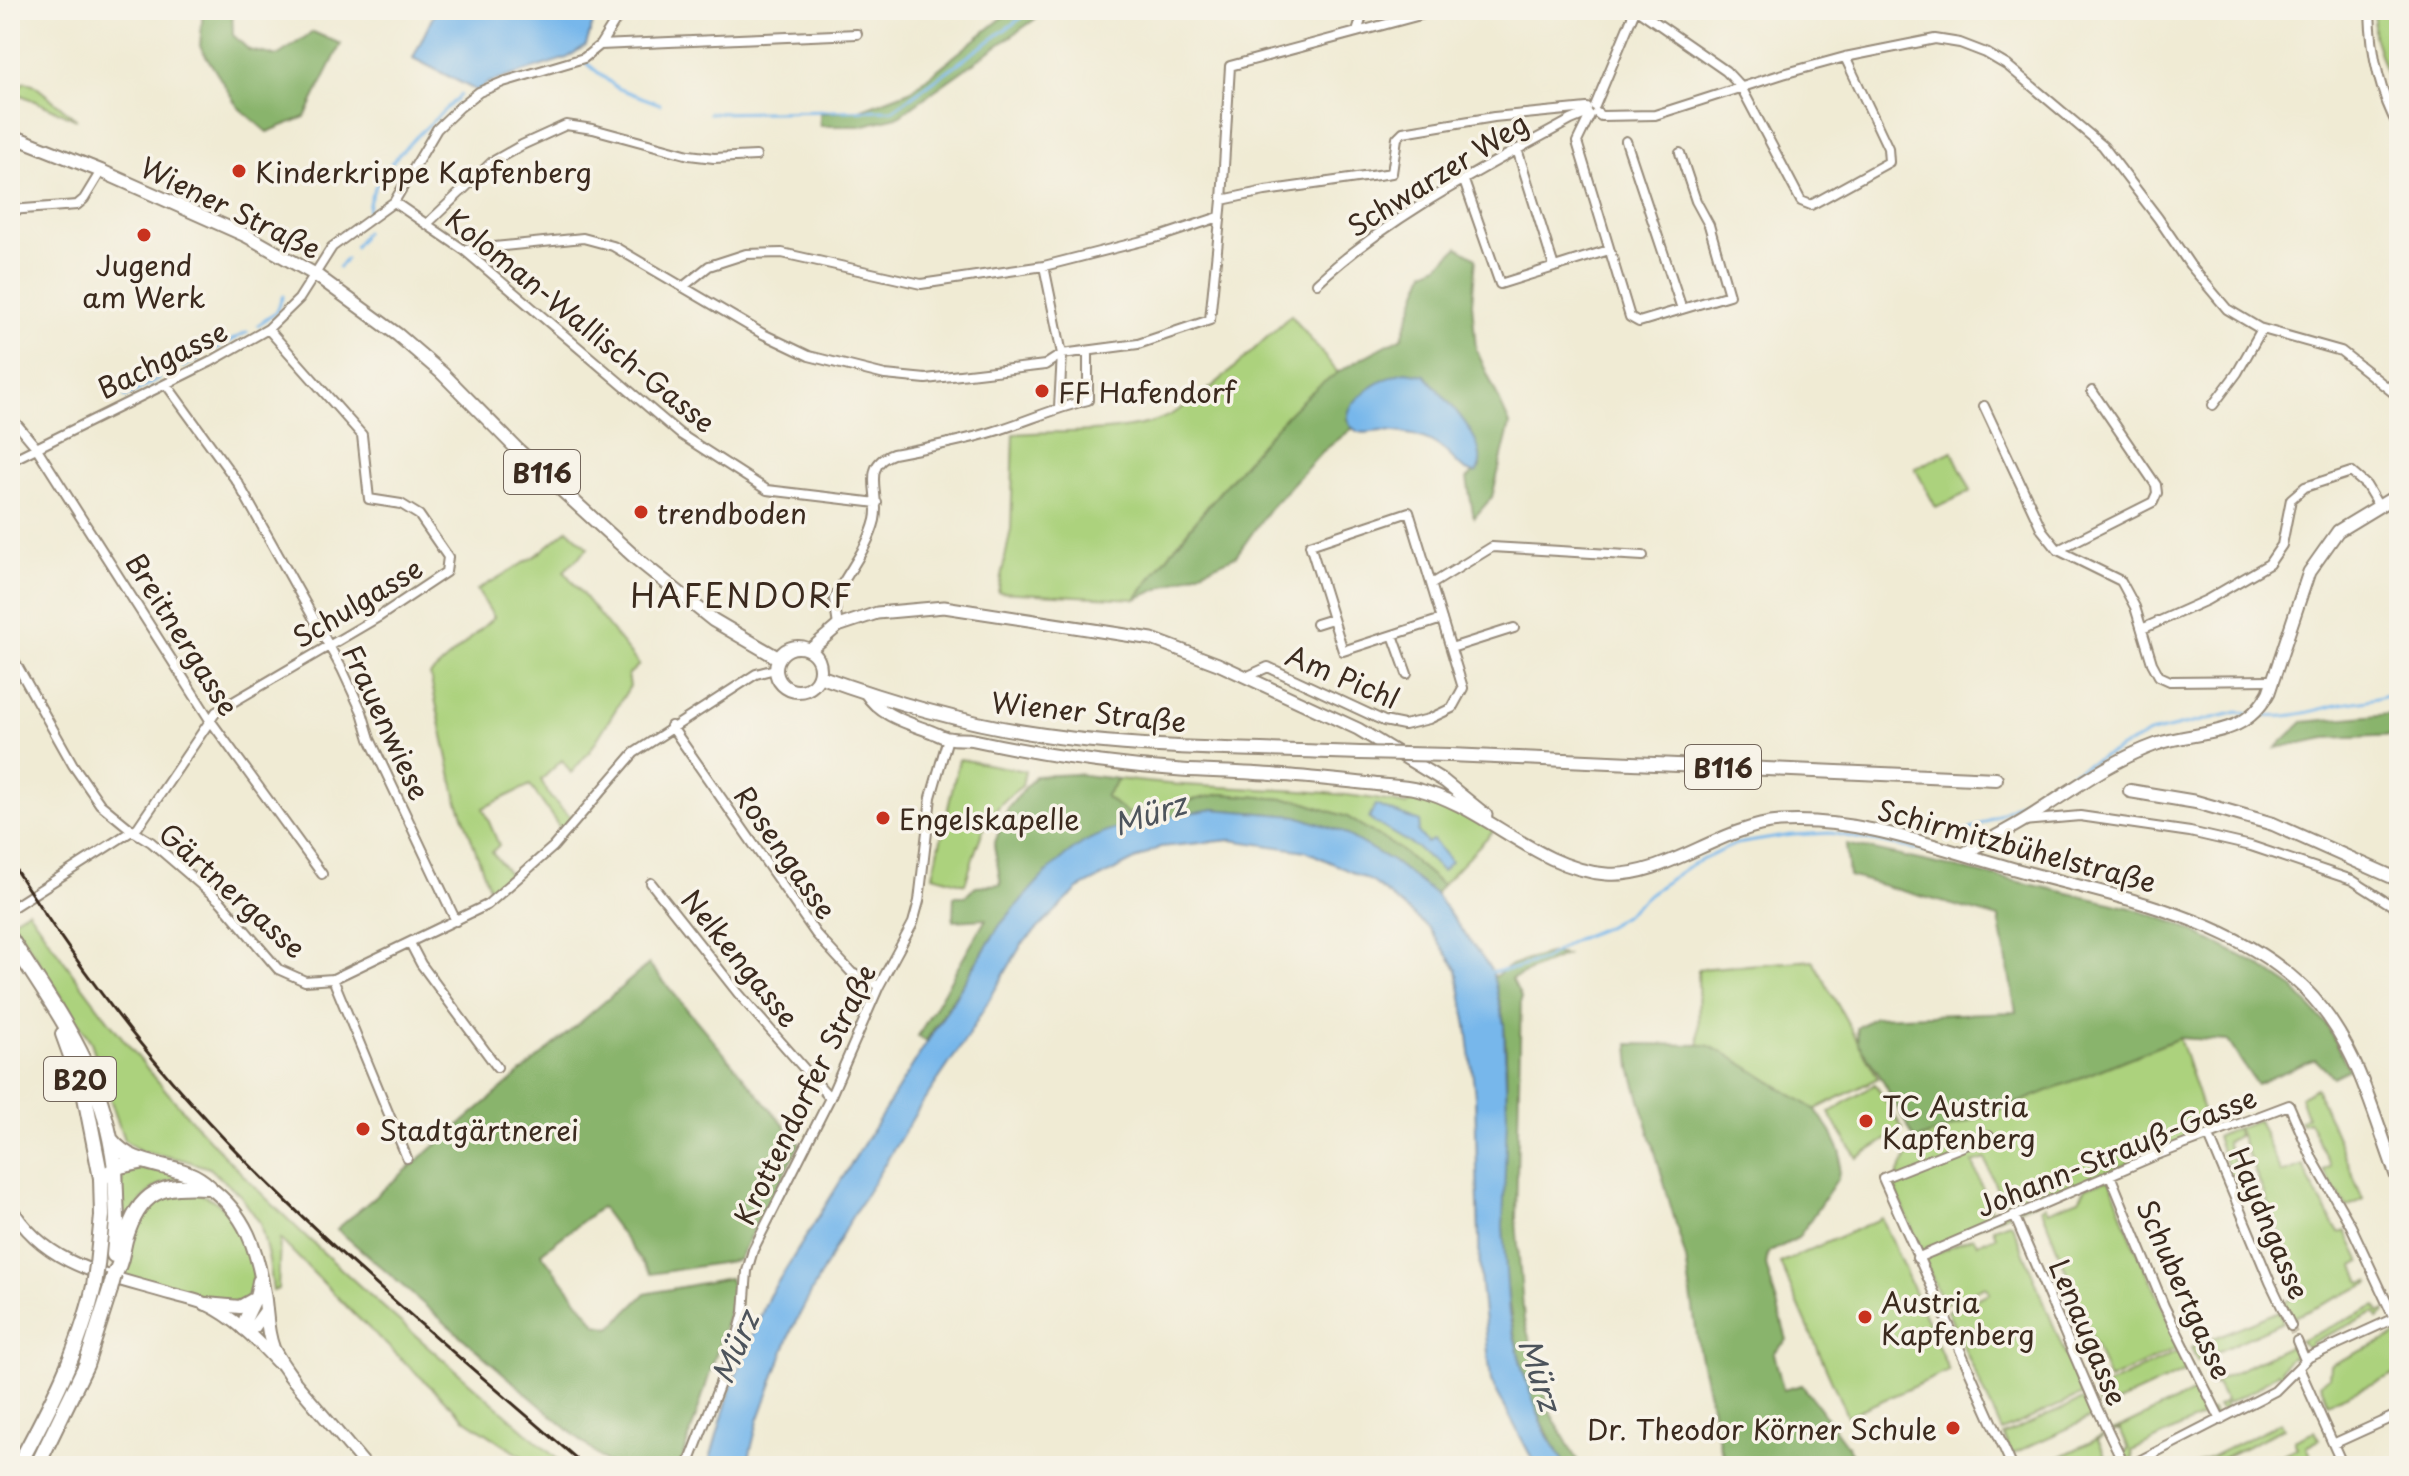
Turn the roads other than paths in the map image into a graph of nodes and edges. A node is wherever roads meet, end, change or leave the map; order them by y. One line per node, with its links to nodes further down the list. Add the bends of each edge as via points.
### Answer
1 (622, 10): 8 (street)
2 (1364, 10): 6 (street)
3 (1439, 10): 6 (street)
4 (1636, 10): 10 (street, via 1726,71); 11 (street)
5 (2370, 10): 12 (street, via 2378,72)
6 (1357, 32): 20 (street, via 1230,66)
7 (857, 34): 8 (street)
8 (600, 45): 21 (street, via 574,62 479,92 437,129)
9 (1845, 57): 10 (street); 10 (street, via 1888,148 1889,162 1811,205 1801,201); 34 (street, via 1935,39 1960,43 2008,66 2103,146 2227,309)
10 (1741, 87): 11 (street, via 1655,115 1601,116)
11 (1591, 111): 15 (street, Schwarzer Weg); 20 (street, via 1494,117 1403,132 1397,138 1392,173); 26 (street, via 1577,142)
12 (2399, 128)
13 (10, 135): 18 (main road, Wiener Straße / B116)
14 (1626, 141): 32 (street)
15 (1517, 149): 19 (street, Schwarzer Weg); 28 (street)
16 (1680, 153): 32 (street, via 1729,295)
17 (756, 156): 24 (street, via 689,155 566,125 492,162)
18 (101, 171): 22 (street, Wiener Straße, via 77,205); 29 (main road, Wiener Straße / B116, via 247,236)
19 (1464, 181): 28 (street, via 1500,284); 30 (street, Schwarzer Weg, via 1371,237)
20 (1222, 200): 23 (street)
21 (394, 202): 24 (street, Koloman-Wallisch-Gasse); 29 (street, Bachgasse, via 332,247)
22 (10, 210)
23 (1219, 217): 27 (street); 35 (street, via 1210,320 1138,344)
24 (428, 223): 25 (street, Koloman-Wallisch-Gasse)
25 (464, 250): 31 (street, via 583,238 613,246); 47 (street, Koloman-Wallisch-Gasse, via 680,434 767,490)
26 (1609, 250): 28 (street); 32 (street, via 1630,317 1639,322)
27 (1044, 266): 31 (street, via 921,284 782,253 746,254 709,266); 36 (street)
28 (1554, 267)
29 (316, 275): 33 (street, Bachgasse); 63 (main road, Wiener Straße / B116, via 442,373 638,560)
30 (1317, 283)
31 (684, 286): 36 (street, via 809,356 885,375 926,379 1030,367)
32 (1682, 309)
33 (268, 329): 37 (street, Bachgasse); 59 (street, Schulgasse, via 362,435 369,499 401,504 419,515 449,561 431,584)
34 (2262, 329): 39 (street, via 2341,351); 40 (street)
35 (1088, 351): 36 (street); 42 (street, via 1088,400)
36 (1062, 354): 42 (street)
37 (166, 384): 44 (street, Bachgasse); 59 (street, Frauenwiese, via 238,483)
38 (2092, 391): 49 (street, via 2157,493 2153,502)
39 (2399, 397)
40 (2213, 405)
41 (1984, 406): 49 (street, via 2042,530)
42 (1059, 407): 47 (street, via 991,433 882,458 873,473)
43 (10, 416): 44 (street, Breitnergasse)
44 (36, 447): 45 (street, Bachgasse); 69 (street, Breitnergasse)
45 (10, 461)
46 (2399, 494): 48 (main road)
47 (877, 503): 55 (street, via 862,552 834,599)
48 (2378, 505): 57 (street, via 2351,472 2305,487 2291,499 2282,545 2269,564); 67 (main road, via 2338,531 2309,572)
49 (2058, 550): 57 (street, via 2121,581)
50 (1643, 556): 51 (street, via 1492,547)
51 (1432, 584): 52 (street, Am Pichl, via 1409,512 1310,545); 53 (street, Am Pichl)
52 (1332, 619): 54 (street, Am Pichl); 58 (street, Am Pichl, via 1343,651)
53 (1442, 619): 58 (street, Am Pichl); 60 (street, Am Pichl)
54 (1316, 624)
55 (841, 626): 61 (main road); 66 (main road, via 877,613 944,607 1152,639)
56 (1514, 628): 60 (street)
57 (2142, 629): 67 (street, via 2163,680)
58 (1393, 635): 64 (street, Am Pichl)
59 (329, 647): 69 (street, Schulgasse, via 233,701); 85 (street, Frauenwiese)
60 (1451, 648): 66 (street, Am Pichl, via 1463,688 1452,708 1404,725 1384,721 1268,667)
61 (810, 650): 63 (main road, via 785,650); 65 (main road, via 819,661)
62 (10, 653): 78 (street, via 73,765 100,804)
63 (776, 664): 65 (main road, B116, via 781,684 795,692 810,688); 70 (street, Gärtnergasse)
64 (1407, 674)
65 (819, 676): 68 (main road, Wiener Straße / B116)
66 (1246, 677): 72 (main road, via 1358,729)
67 (2273, 680): 76 (main road, via 2260,710 2250,719 2127,756)
68 (866, 693): 71 (main road, via 893,717); 73 (main road, Wiener Straße / B116, bridge, via 955,719 1033,734 1166,745)
69 (210, 720): 78 (street, Schulgasse); 80 (street, Breitnergasse)
70 (671, 726): 85 (street, Gärtnergasse, via 630,756 524,873 487,905); 90 (street, Rosengasse, via 816,934 852,973)
71 (948, 738): 74 (main road, via 1177,770); 90 (street, Krottendorfer Straße, via 931,797 916,916)
72 (1420, 766): 74 (main road); 77 (main road)
73 (1996, 779)
74 (1417, 789): 77 (main road)
75 (2130, 791): 81 (main road, via 2196,802 2273,824)
76 (2023, 821): 79 (main road); 84 (street, via 2080,816 2251,846 2352,880)
77 (1498, 826): 79 (main road, Schirmitzbühelstraße, via 1551,860 1612,874 1655,865 1722,836 1779,822 1860,827)
78 (133, 831): 83 (street, Gärtnergasse); 88 (street, Gärtnergasse, via 221,902 278,969 305,981)
79 (1963, 854): 101 (main road, Schirmitzbühelstraße, via 2139,900 2240,943 2281,969 2312,997 2345,1042)
80 (322, 874)
81 (2399, 880)
82 (651, 883): 92 (street, Nelkengasse)
83 (10, 909)
84 (2399, 910)
85 (456, 921): 87 (street, Gärtnergasse)
86 (10, 938): 89 (highway, B20)
87 (410, 943): 88 (street, Gärtnergasse); 91 (street)
88 (333, 979): 96 (street)
89 (40, 986): 95 (highway, B20, via 75,1038 98,1089); 100 (highway, B20, via 84,1092)
90 (879, 986): 92 (street, Krottendorfer Straße)
91 (497, 1067)
92 (830, 1098): 123 (street, Krottendorfer Straße, via 753,1250 736,1342)
93 (1989, 1136): 105 (street, via 1883,1178)
94 (2209, 1136): 99 (street, Johann-Strauß-Gasse); 111 (street, Johann-Strauß-Gasse, via 2289,1105); 112 (street, Haydngasse)
95 (111, 1140): 97 (highway); 98 (highway, B20)
96 (407, 1158)
97 (140, 1162): 98 (highway); 102 (highway, via 188,1173)
98 (115, 1168): 100 (highway); 106 (highway, B20, via 117,1220)
99 (2110, 1175): 104 (street, Johann-Strauß-Gasse); 118 (street, Schubertgasse, via 2164,1306)
100 (101, 1178): 106 (highway, B20)
101 (2399, 1183)
102 (209, 1187): 106 (highway, via 173,1185 155,1193 129,1229); 107 (main road, via 245,1225)
103 (10, 1206): 109 (main road, via 34,1238 60,1258 87,1271)
104 (2014, 1215): 105 (street, Johann-Strauß-Gasse); 125 (street, Lenaugasse)
105 (1917, 1258): 124 (street)
106 (110, 1273): 120 (highway, B20, bridge, via 94,1286 72,1355); 121 (highway, B20, via 86,1365)
107 (260, 1274): 108 (main road); 110 (main road)
108 (256, 1298): 109 (main road, via 240,1307); 113 (main road)
109 (206, 1304): 113 (main road)
110 (265, 1312): 113 (main road, via 254,1327); 116 (main road, via 274,1349)
111 (2396, 1317): 115 (street)
112 (2290, 1325)
113 (244, 1329): 116 (main road)
114 (2297, 1341): 115 (street, Haydngasse)
115 (2302, 1364): 118 (street, via 2275,1391); 119 (street, Haydngasse)
116 (293, 1379): 122 (main road)
117 (2399, 1414): 119 (street)
118 (2221, 1420): 125 (street)
119 (2333, 1444): 126 (street, Haydngasse)
120 (18, 1466)
121 (37, 1466)
122 (366, 1466)
123 (688, 1466)
124 (2012, 1466)
125 (2127, 1466)
126 (2343, 1466)

